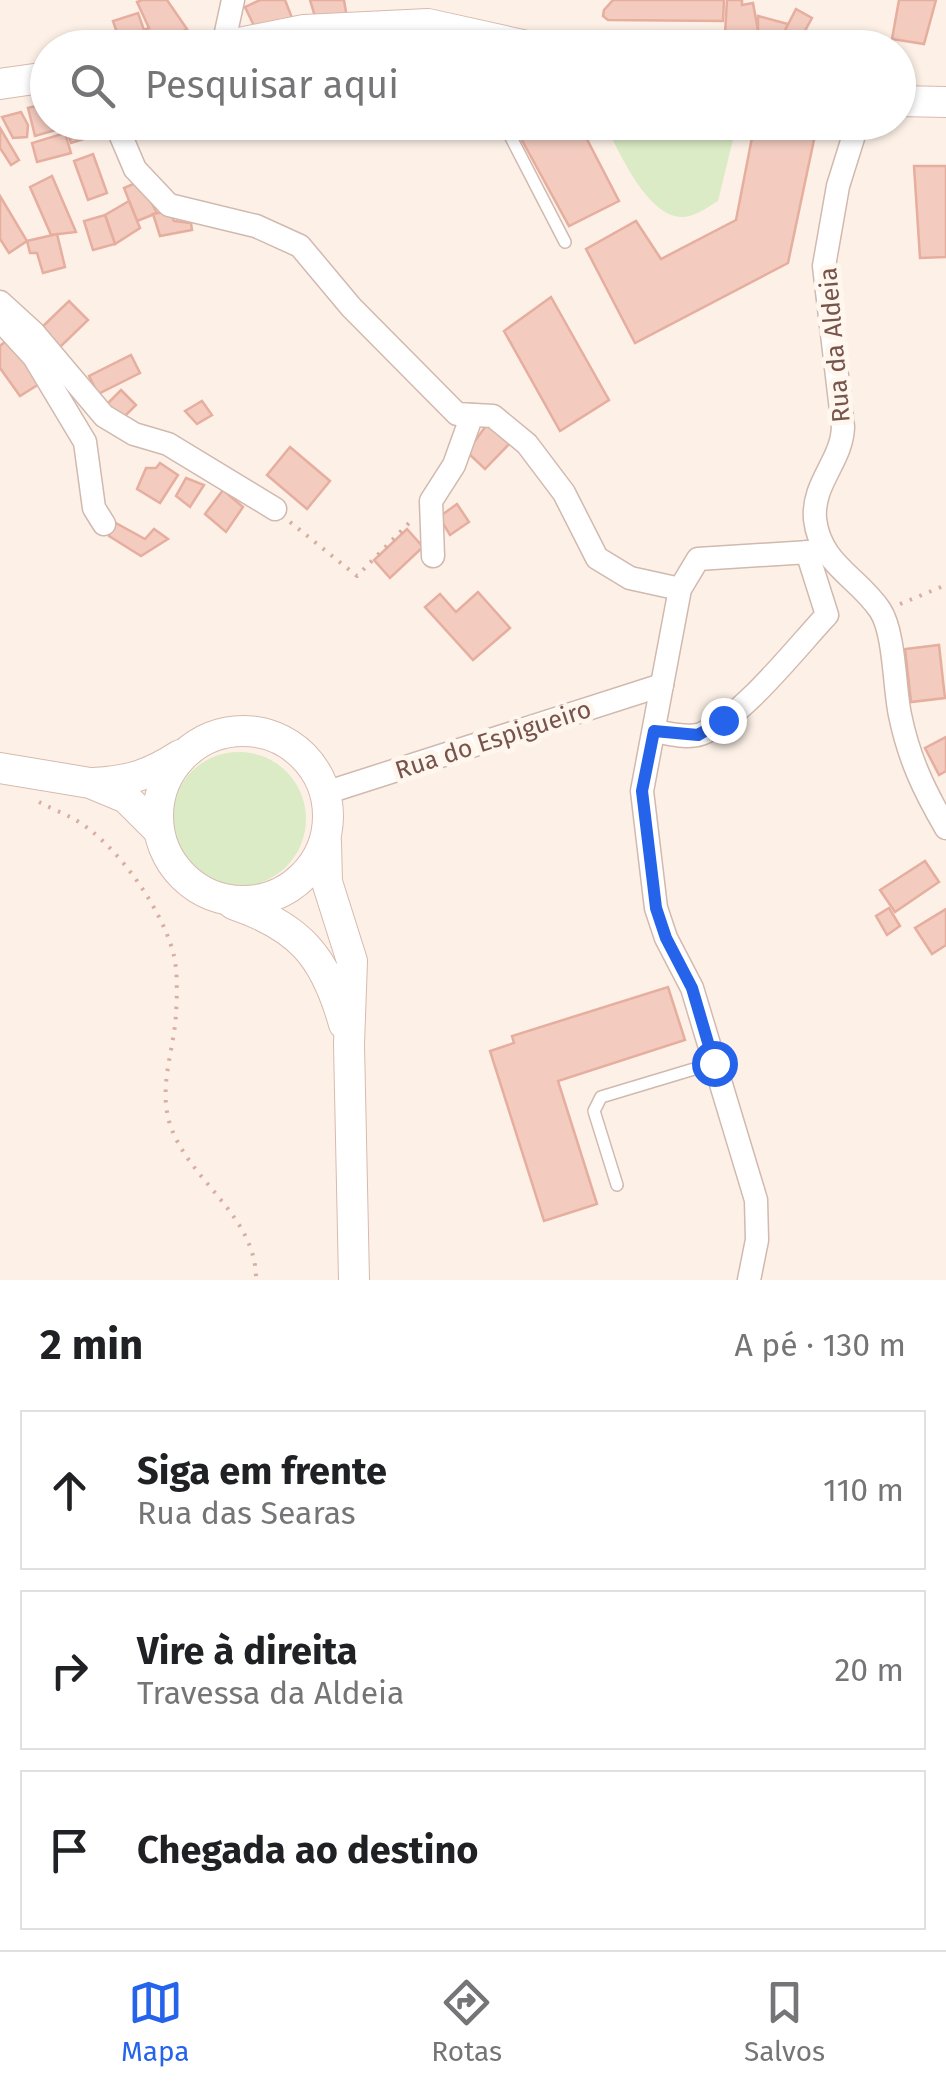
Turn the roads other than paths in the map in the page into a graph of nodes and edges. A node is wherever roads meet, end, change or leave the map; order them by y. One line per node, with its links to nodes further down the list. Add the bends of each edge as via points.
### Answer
1 (233, 0): 2 (street)
2 (224, 30)
3 (304, 30): 4 (main road, via 428,24)
4 (448, 30)
5 (30, 80): 6 (main road)
6 (0, 84)
7 (916, 101): 8 (main road)
8 (946, 102)
9 (123, 140): 15 (street, via 136,169 169,205 256,226 300,246 457,414)
10 (512, 140): 12 (lane)
11 (852, 140): 18 (street, Rua da Aldeia, via 824,266 843,427 842,446 815,499)
12 (565, 242)
13 (0, 302): 16 (street, via 104,416 168,444)
14 (0, 320): 17 (street, via 34,357 84,442 94,508)
15 (472, 415): 19 (street, via 454,465 431,501); 20 (street, via 493,416 527,444 564,494 597,558 630,578)
16 (274, 509)
17 (104, 524)
18 (816, 551): 20 (street, via 698,559); 22 (street, Rua da Aldeia, via 827,615 723,720 698,735); 27 (street, via 882,612 908,746 919,782)
19 (433, 556)
20 (680, 589): 21 (street)
21 (662, 685): 22 (street); 26 (street, Rua do Espigueiro)
22 (654, 731): 32 (street, via 642,791 656,908 692,988)
23 (185, 752): 25 (main road, via 128,782); 26 (main road, via 238,730 266,734 292,746); 28 (main road, via 158,802)
24 (2, 762): 25 (main road)
25 (90, 783): 28 (main road, via 126,798)
26 (325, 792): 29 (main road)
27 (946, 828)
28 (158, 832): 30 (main road, via 180,874)
29 (326, 836): 30 (main road, via 298,882 248,902); 31 (main road, via 327,882 352,962)
30 (221, 899): 31 (main road, via 294,932 324,967)
31 (349, 1044): 34 (main road)
32 (714, 1063): 33 (lane, via 601,1098 594,1111); 35 (street, via 756,1200)
33 (617, 1185)
34 (354, 1280)
35 (748, 1280)

